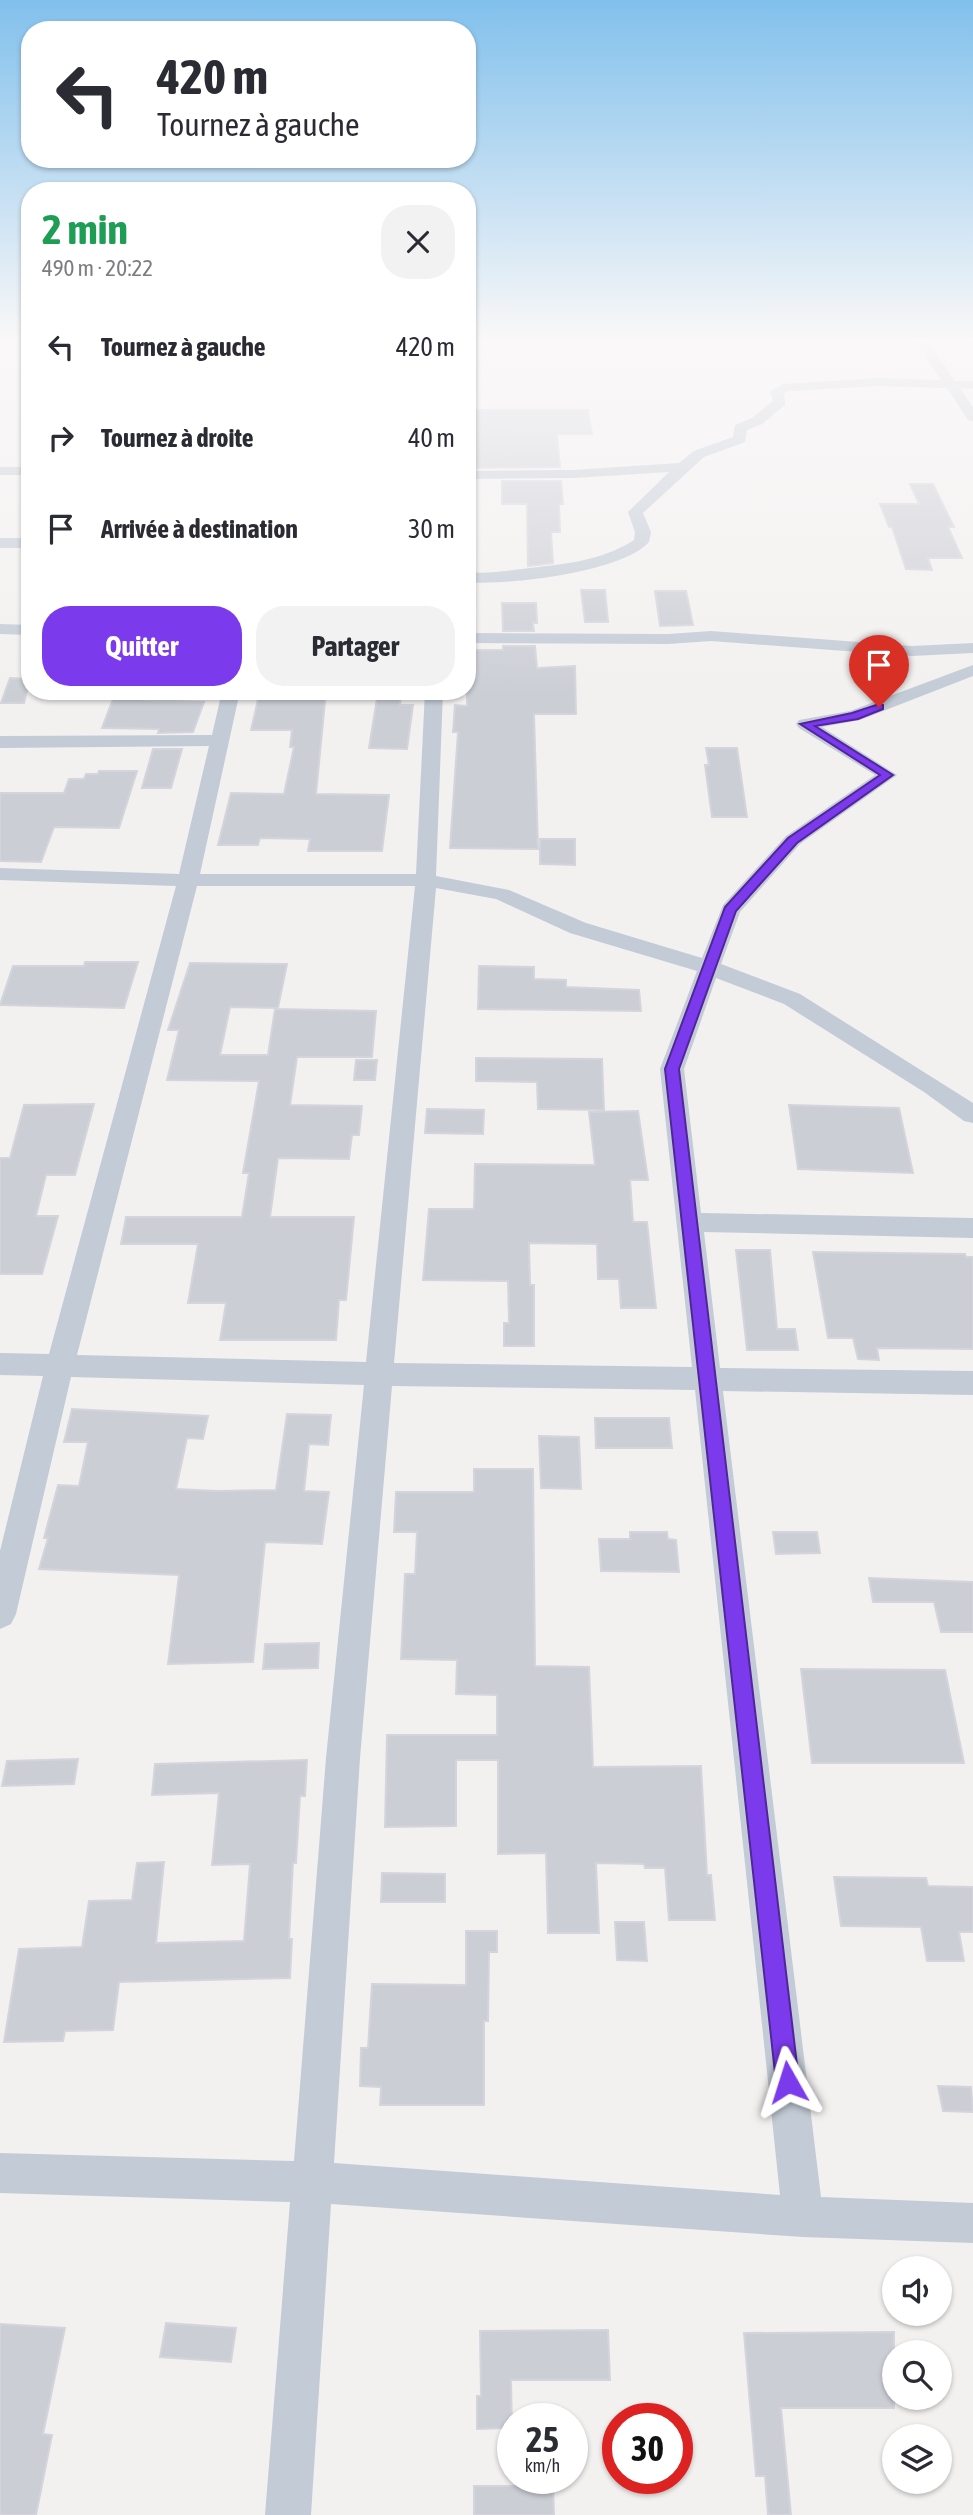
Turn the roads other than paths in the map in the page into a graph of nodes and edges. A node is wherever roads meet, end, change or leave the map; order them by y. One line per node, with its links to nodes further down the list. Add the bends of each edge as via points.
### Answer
1 (692, 459): 2 (street)
2 (683, 467): 5 (street); 8 (street, via 635,512 643,532 641,542 631,550 563,571)
3 (0, 471): 4 (street)
4 (21, 471)
5 (476, 475)
6 (21, 543): 7 (street)
7 (0, 544)
8 (476, 578)
9 (0, 629): 10 (street)
10 (21, 630)
11 (476, 638): 12 (street, via 711,636 912,651)
12 (973, 648)
13 (973, 670): 21 (street, via 854,716 805,724 888,775 793,840 761,873 730,910)
14 (229, 700): 16 (street)
15 (435, 700): 20 (street)
16 (222, 740): 17 (street); 19 (street)
17 (0, 742)
18 (0, 874): 19 (street)
19 (188, 880): 20 (street); 26 (street)
20 (426, 880): 21 (street, via 502,894 578,928); 27 (street)
21 (709, 967): 22 (street, via 792,999); 23 (street, via 672,1069)
22 (973, 1115)
23 (690, 1223): 24 (street); 28 (street)
24 (973, 1228)
25 (0, 1364): 26 (street)
26 (60, 1366): 27 (street); 30 (street)
27 (377, 1374): 28 (street); 32 (street)
28 (708, 1380): 29 (street); 33 (street)
29 (973, 1383)
30 (0, 1614)
31 (0, 2173): 32 (street)
32 (311, 2182): 33 (street); 35 (street)
33 (803, 2217): 34 (street)
34 (973, 2223)
35 (288, 2515)

